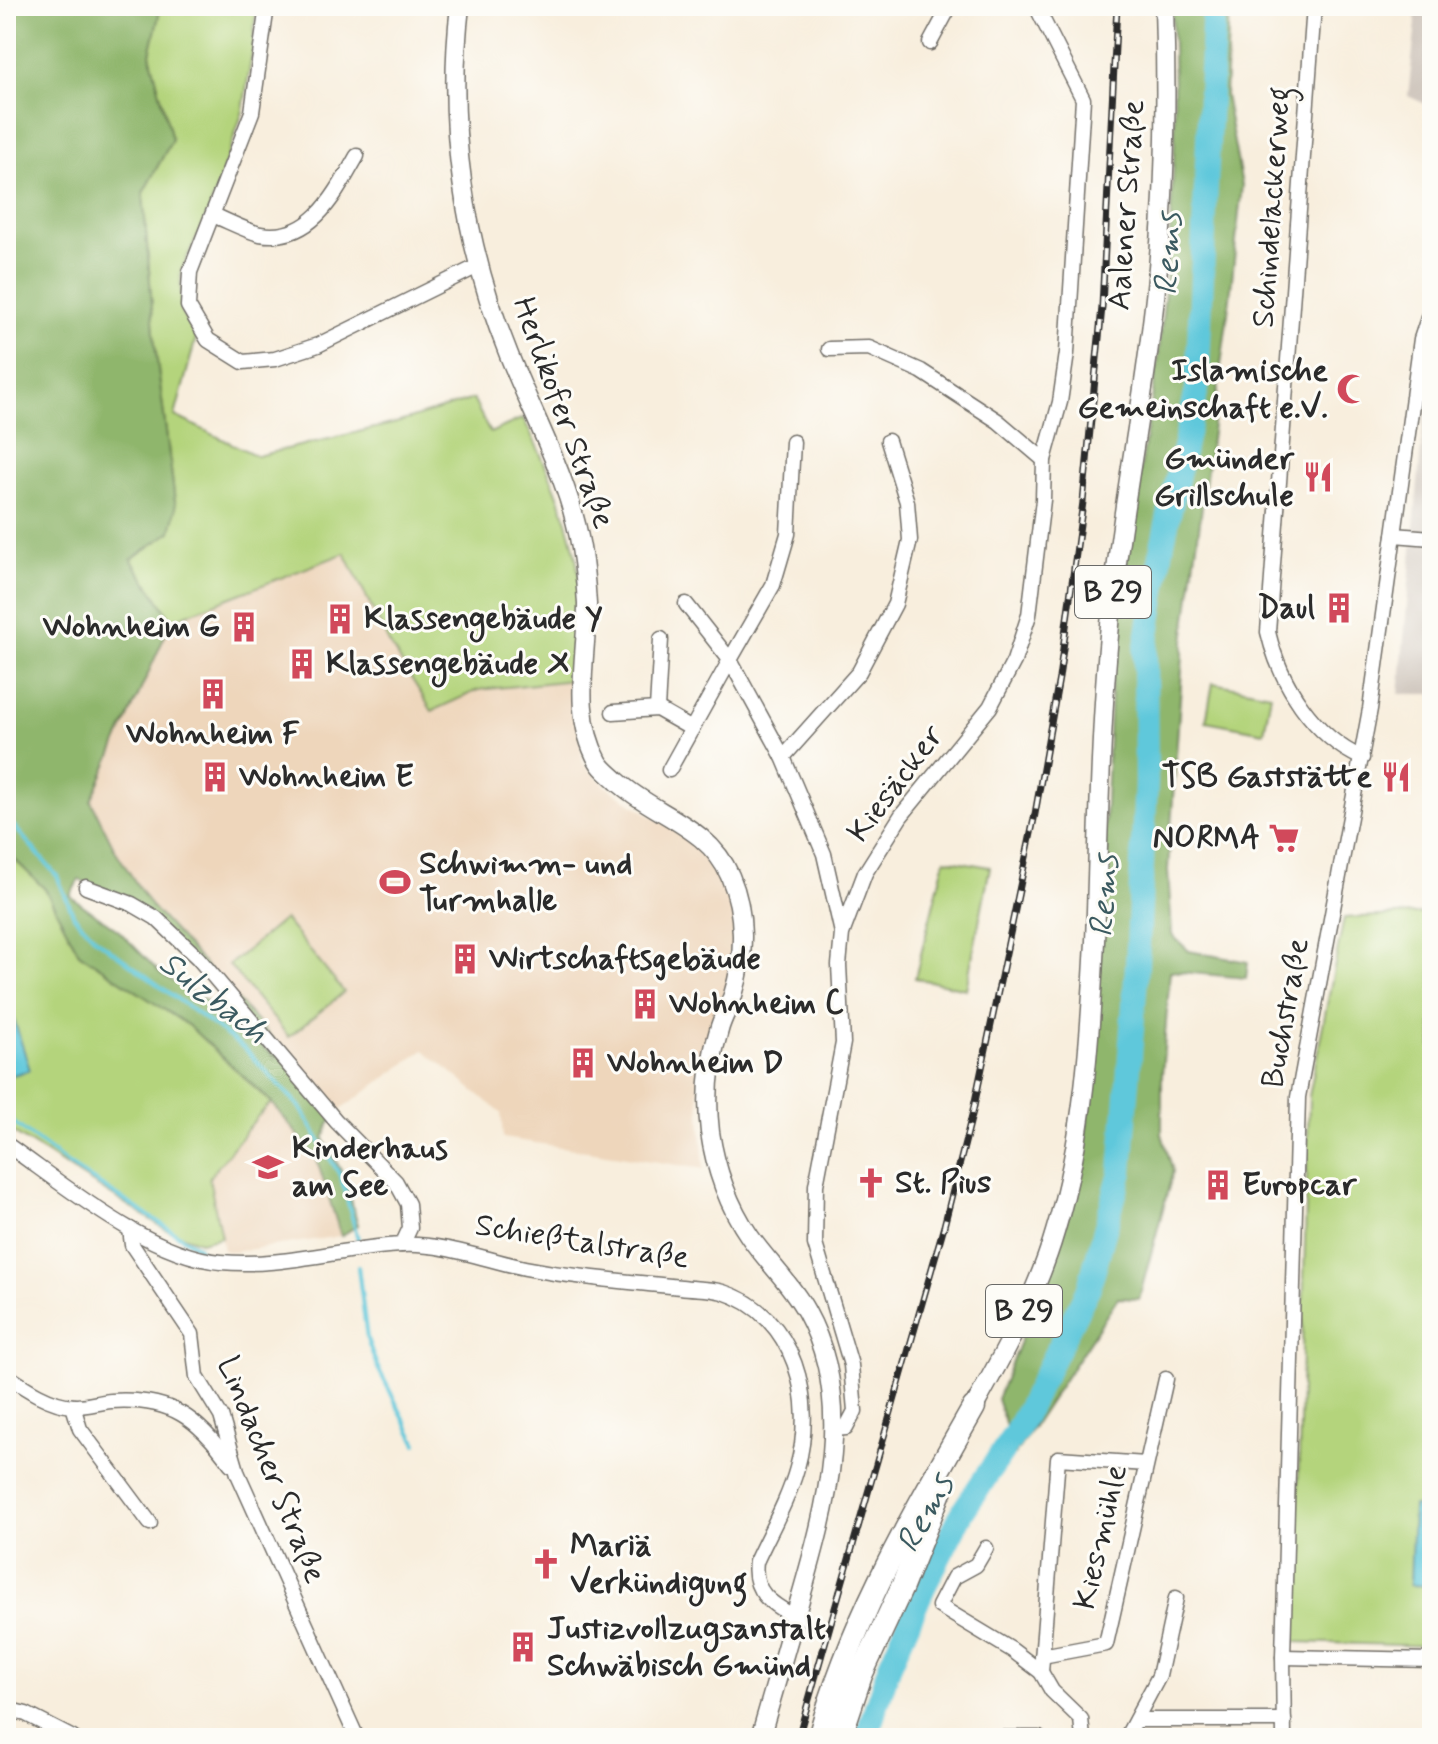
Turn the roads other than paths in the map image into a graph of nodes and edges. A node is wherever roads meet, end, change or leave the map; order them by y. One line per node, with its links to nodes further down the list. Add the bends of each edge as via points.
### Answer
1 (267, 6): 9 (street, via 252,112)
2 (460, 6): 10 (main road, Herlikofer Straße, via 455,89 460,181)
3 (950, 6): 7 (street)
4 (1036, 6): 15 (street, Kiesäcker, via 1083,99 1067,353)
5 (1164, 6): 35 (main road, Aalener Straße / B 29, via 1165,189 1112,604 1084,1099 1051,1246 1012,1338)
6 (1314, 6): 25 (street, Schindelackerweg, via 1268,632 1296,700 1343,749)
7 (930, 43)
8 (357, 156): 9 (street, via 318,217 299,229 280,235 260,233)
9 (213, 215): 10 (street, via 190,272 188,306 208,340 243,362 275,359 318,345)
10 (478, 266): 36 (main road, Herlikofer Straße, via 574,517 587,605 584,721 599,765 713,849 729,871 738,897 741,961 718,1031 709,1094 715,1163 750,1238 809,1316 828,1371)
11 (1432, 306): 16 (street, Buchstraße, via 1421,339)
12 (829, 349): 15 (street, via 869,348 921,371 998,421)
13 (888, 441): 24 (street, via 907,502 910,540 895,604 859,672)
14 (793, 442): 20 (street, via 788,534 773,585)
15 (1044, 460): 28 (street, Kiesäcker, via 1029,615 1014,661 990,707 901,816 865,873)
16 (1394, 535): 17 (street); 25 (street, Buchstraße)
17 (1432, 538)
18 (686, 604): 20 (street)
19 (661, 639): 21 (street)
20 (730, 660): 23 (street); 24 (street)
21 (657, 709): 22 (street); 23 (street)
22 (613, 712)
23 (692, 729): 26 (street)
24 (783, 757): 28 (street, via 824,854)
25 (1362, 758): 44 (street, Buchstraße, via 1298,1097)
26 (669, 770)
27 (86, 887): 31 (street, via 156,918 198,958 336,1121 396,1182 408,1204 410,1228)
28 (842, 934): 36 (street, Kiesäcker, via 843,1043 815,1200 815,1244 851,1365 855,1411 846,1428)
29 (6, 1144): 30 (street, Schießtalstraße)
30 (130, 1229): 31 (street, Schießtalstraße, via 177,1252 220,1262 277,1262); 38 (street, Lindacher Straße, via 132,1245 192,1334 197,1377 221,1416)
31 (402, 1245): 42 (street, Schießtalstraße, via 440,1246 584,1277 722,1292 753,1305 778,1329 795,1362 803,1396 797,1466 755,1573 764,1596)
32 (6, 1375): 34 (street, via 44,1398)
33 (1166, 1379): 37 (street, Kiesmühle)
34 (73, 1406): 38 (street, via 111,1401 163,1404 191,1418); 39 (street, via 80,1429)
35 (974, 1407): 53 (highway, Aalener Straße / B 29, via 856,1627); 54 (highway, B 29, via 861,1675)
36 (834, 1429): 42 (main road, Herlikofer Straße, via 830,1480)
37 (1146, 1464): 43 (street, Kiesmühle, via 1106,1644); 43 (street, via 1058,1458)
38 (238, 1474): 51 (street, Lindacher Straße)
39 (150, 1523)
40 (986, 1548): 46 (street, via 976,1565 954,1577 939,1606)
41 (1176, 1598): 48 (street, via 1164,1661)
42 (795, 1617): 52 (main road, Herlikofer Straße)
43 (1042, 1656): 46 (street)
44 (1283, 1657): 45 (street); 49 (street, Buchstraße)
45 (1432, 1660)
46 (1041, 1672): 57 (street, via 1081,1719)
47 (6, 1709): 50 (street)
48 (1136, 1720): 49 (street); 58 (street)
49 (1284, 1720): 59 (street, Buchstraße)
50 (73, 1738)
51 (357, 1738)
52 (760, 1738)
53 (819, 1738)
54 (840, 1738)
55 (963, 1738): 56 (street)
56 (1039, 1738)
57 (1083, 1738)
58 (1126, 1738)
59 (1284, 1738)

